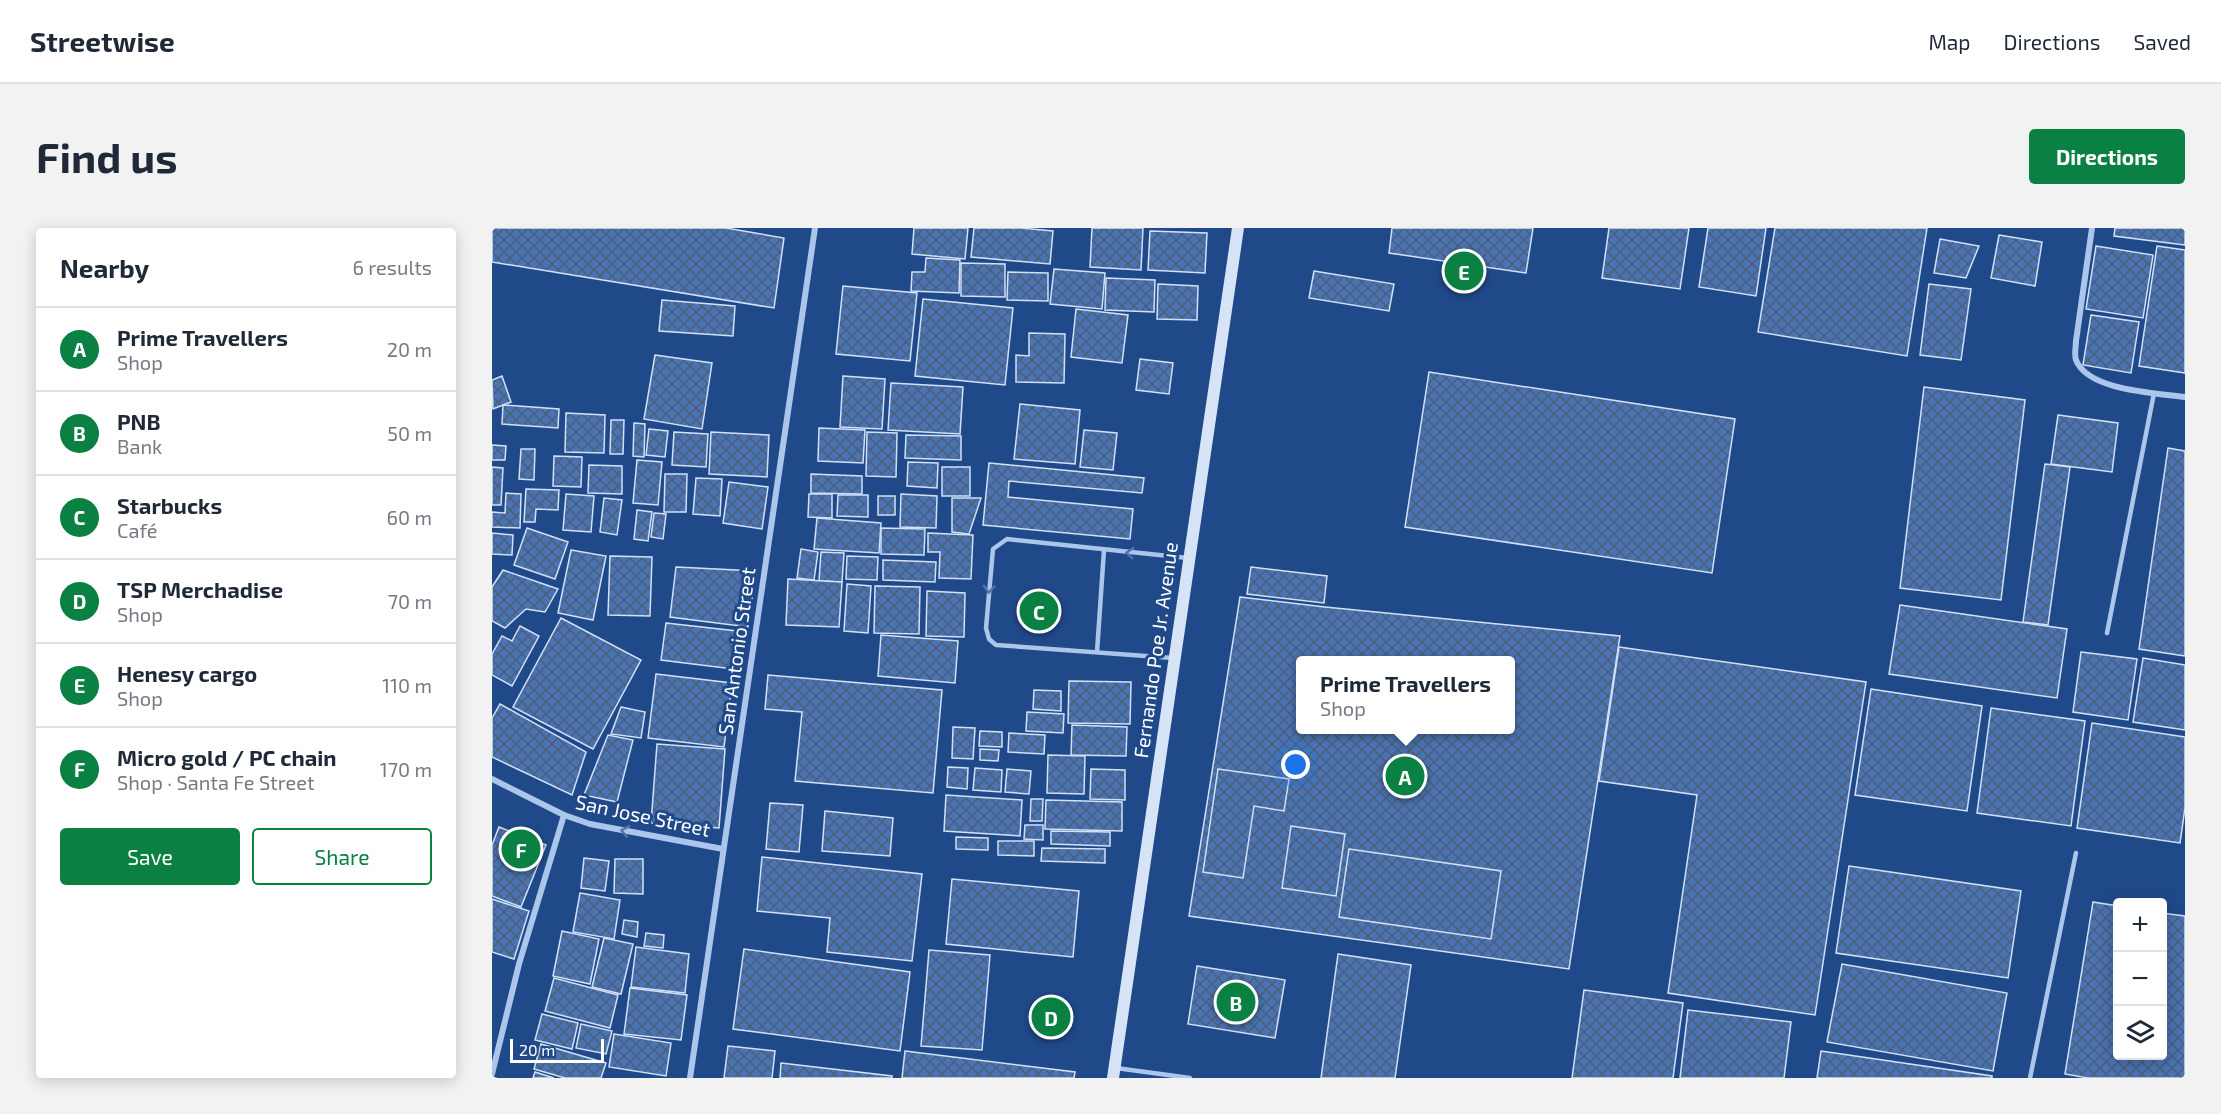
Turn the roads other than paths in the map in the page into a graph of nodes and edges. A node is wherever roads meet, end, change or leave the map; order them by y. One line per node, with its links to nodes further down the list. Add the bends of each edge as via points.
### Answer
1 (815, 228): 13 (street, San Antonio Street)
2 (1238, 228): 7 (main road, Fernando Poe Jr. Avenue)
3 (2092, 228): 4 (street, via 2076,360 2088,374 2106,384)
4 (2154, 393): 5 (street); 8 (lane)
5 (2185, 398)
6 (1104, 550): 7 (lane, one-way to 6); 9 (lane); 9 (lane, one-way to 9, via 1001,541 993,549 987,616 989,639 996,645)
7 (1189, 558): 10 (main road, Fernando Poe Jr. Avenue)
8 (2107, 633)
9 (1097, 652): 10 (lane)
10 (1173, 658): 15 (main road, Fernando Poe Jr. Avenue)
11 (492, 779): 12 (street, San Jose Street)
12 (564, 814): 13 (street, San Jose Street, one-way to 12, via 590,824); 16 (street, via 519,964)
13 (723, 849): 17 (street, San Antonio Street)
14 (2076, 853): 19 (lane)
15 (1113, 1073): 18 (lane)
16 (492, 1074)
17 (690, 1078)
18 (1190, 1078)
19 (2030, 1078)

